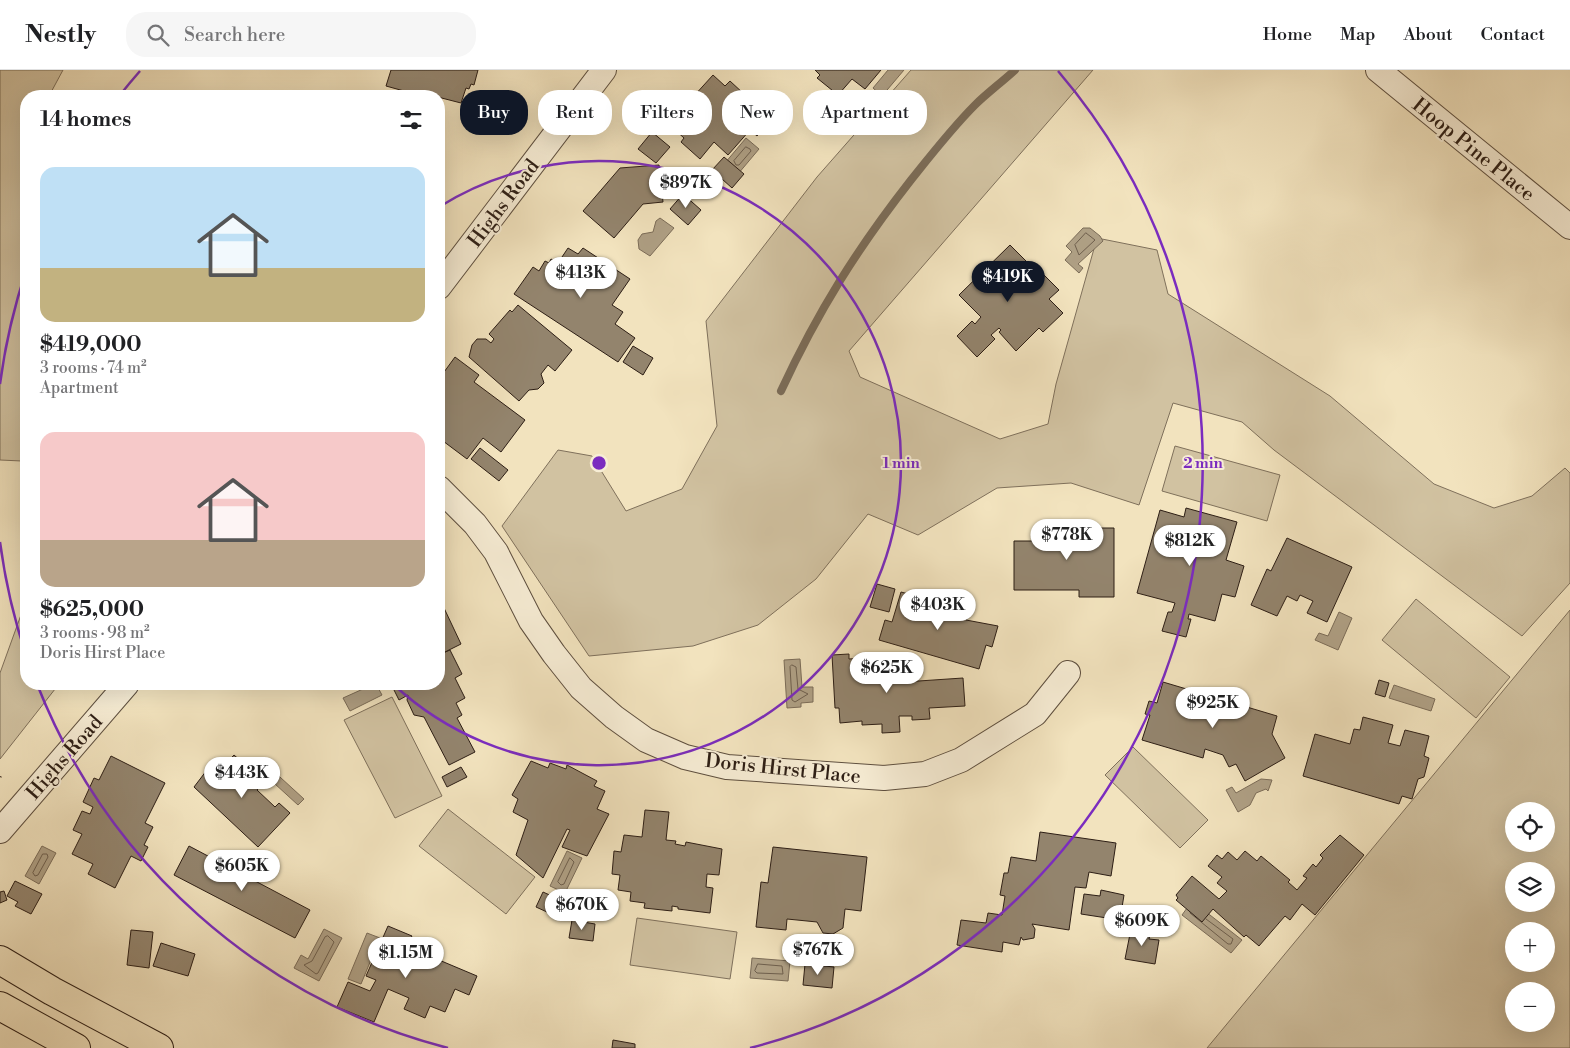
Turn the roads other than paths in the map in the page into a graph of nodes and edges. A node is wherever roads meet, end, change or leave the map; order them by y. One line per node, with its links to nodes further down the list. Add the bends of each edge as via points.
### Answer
1 (604, 70): 4 (street, Highs Road)
2 (1378, 70): 3 (street, Hoop Pine Place)
3 (1570, 227)
4 (445, 279)
5 (445, 494): 6 (street, Doris Hirst Place, via 475,524 496,552 531,621 581,688 646,740 684,757 727,766 884,778 925,774 961,760 1035,714)
6 (1068, 673)
7 (122, 690): 8 (street, Highs Road)
8 (0, 831)
9 (0, 960): 12 (main road)
10 (0, 1006): 11 (main road)
11 (76, 1048)
12 (159, 1048)

